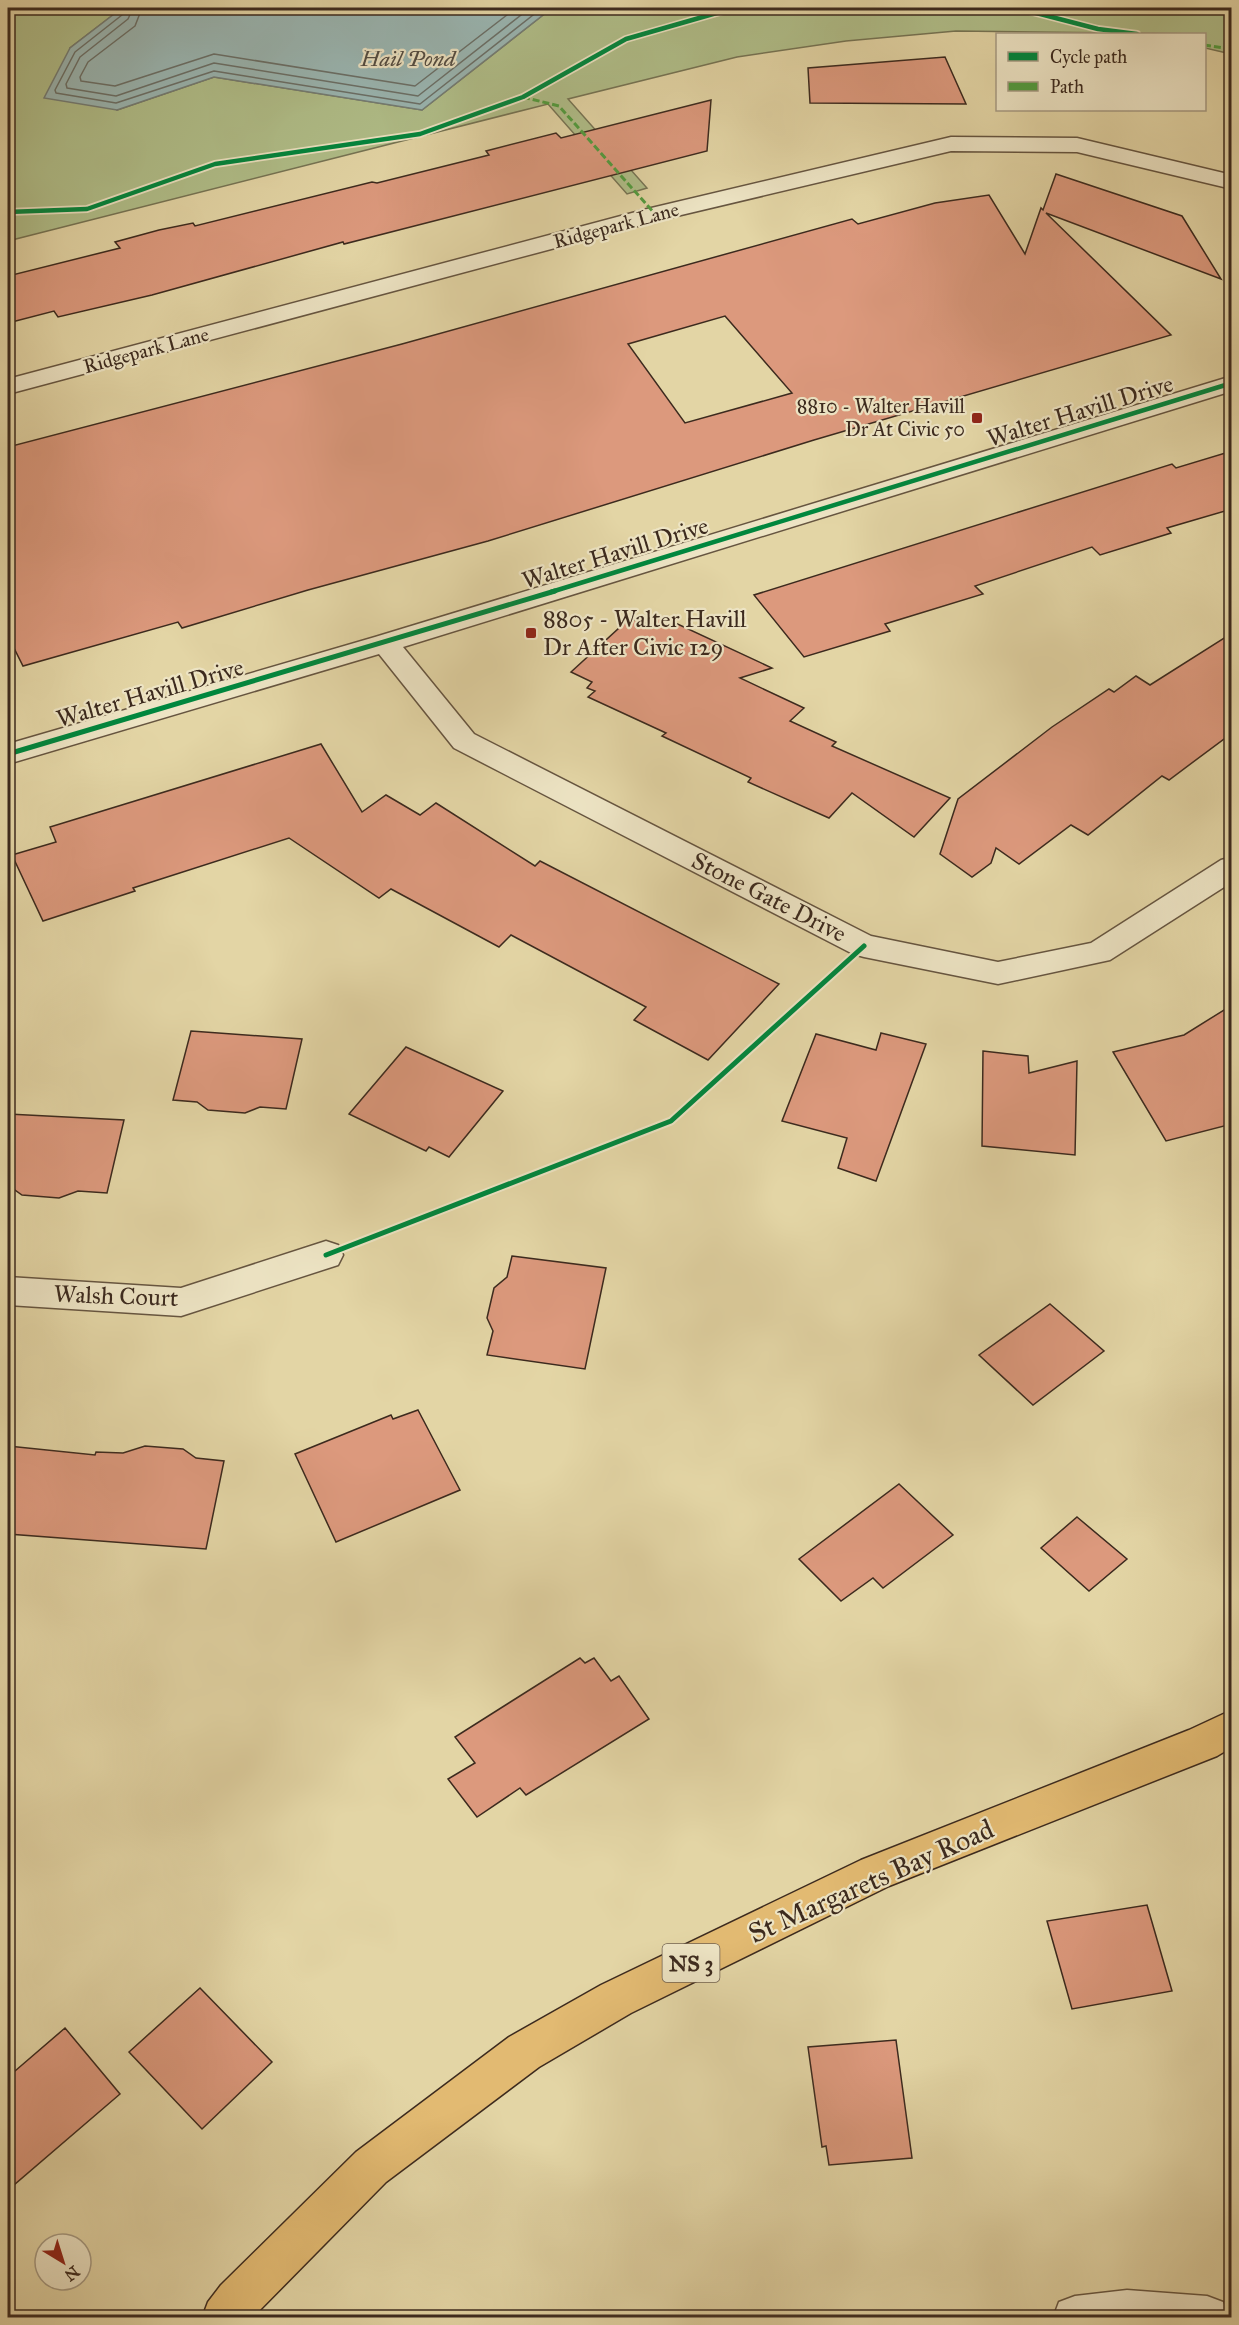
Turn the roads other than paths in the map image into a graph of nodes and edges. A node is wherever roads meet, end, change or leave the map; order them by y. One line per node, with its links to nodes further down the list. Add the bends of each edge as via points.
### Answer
1 (1232, 182): 3 (street, Ridgepark Lane, via 1077,145 951,144 655,214)
2 (1232, 383): 4 (street, Walter Havill Drive)
3 (8, 387)
4 (385, 643): 5 (street, Walter Havill Drive); 6 (street, Stone Gate Drive, via 464,741 864,946 998,973 1099,952)
5 (8, 754)
6 (1232, 867)
7 (326, 1255): 8 (street, Walsh Court, via 181,1302)
8 (8, 1291)
9 (1232, 1726): 10 (main road, St Margarets Bay Road / NS 3, via 1203,1743 875,1873 616,1999 524,2052 371,2167)
10 (224, 2318)
11 (1075, 2318): 12 (street, via 1126,2312)
12 (1207, 2318)

